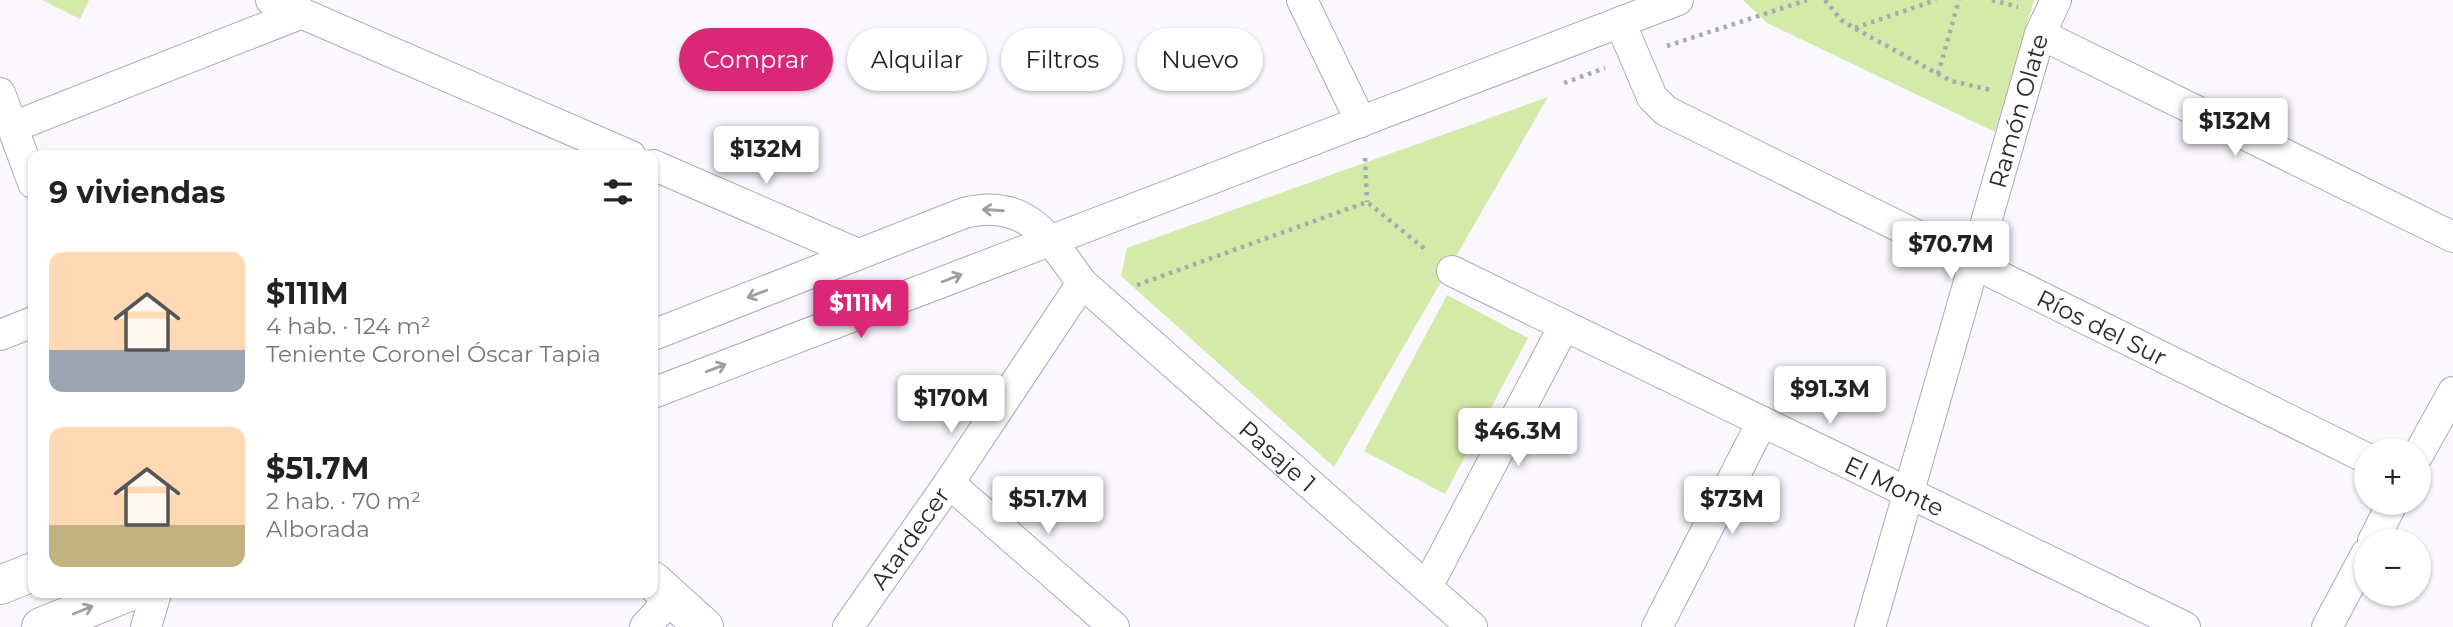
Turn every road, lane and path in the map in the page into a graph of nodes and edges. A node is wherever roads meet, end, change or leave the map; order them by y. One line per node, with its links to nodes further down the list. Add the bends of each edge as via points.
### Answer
1 (271, 0): 8 (street)
2 (1302, 0): 15 (street)
3 (1678, 0): 9 (street)
4 (1825, 0): 10 (path)
5 (1936, 0): 10 (path)
6 (1959, 0): 12 (path)
7 (2056, 0): 11 (street, Ramón Olate)
8 (302, 13): 16 (street); 17 (street)
9 (1620, 22): 15 (street); 25 (street, Ríos del Sur, via 1652,97 1666,111)
10 (1854, 28): 12 (path)
11 (2040, 34): 14 (street, Ramón Olate); 22 (street)
12 (1938, 74): 14 (path)
13 (0, 93): 16 (street)
14 (2022, 98): 25 (street, Ramón Olate)
15 (1361, 122): 23 (street)
16 (13, 127): 20 (street)
17 (618, 150)
18 (1364, 158): 21 (path)
19 (658, 167): 24 (street)
20 (28, 169)
21 (1367, 202): 26 (path); 27 (path)
22 (2453, 237)
23 (1051, 240): 24 (street, one-way to 24, via 1012,212 979,209); 27 (street); 32 (street, one-way to 23)
24 (858, 254): 30 (street, one-way to 30)
25 (1974, 264): 36 (street, Ríos del Sur); 38 (street, Ramón Olate)
26 (1452, 271): 29 (street, El Monte)
27 (1091, 291): 37 (street, Atardecer); 42 (street, Pasaje 1)
28 (28, 324): 31 (street)
29 (1564, 326): 34 (street, El Monte); 42 (street)
30 (658, 333)
31 (0, 335)
32 (658, 391)
33 (2453, 391): 35 (street)
34 (1762, 422): 38 (street, El Monte); 54 (street)
35 (2427, 438)
36 (2354, 452)
37 (949, 483): 51 (street, Atardecer); 52 (street)
38 (1908, 492): 55 (street, Ramón Olate); 56 (street, El Monte)
39 (28, 574): 41 (street)
40 (2354, 576): 57 (street)
41 (0, 585)
42 (1427, 587): 53 (street, Pasaje 1)
43 (662, 589): 50 (street)
44 (114, 598): 47 (street, one-way to 44)
45 (155, 598): 48 (street)
46 (658, 598): 49 (street)
47 (41, 627)
48 (146, 627)
49 (645, 627)
50 (704, 627)
51 (848, 627)
52 (1114, 627)
53 (1472, 627)
54 (1657, 627)
55 (1870, 627)
56 (2185, 627)
57 (2327, 627)

